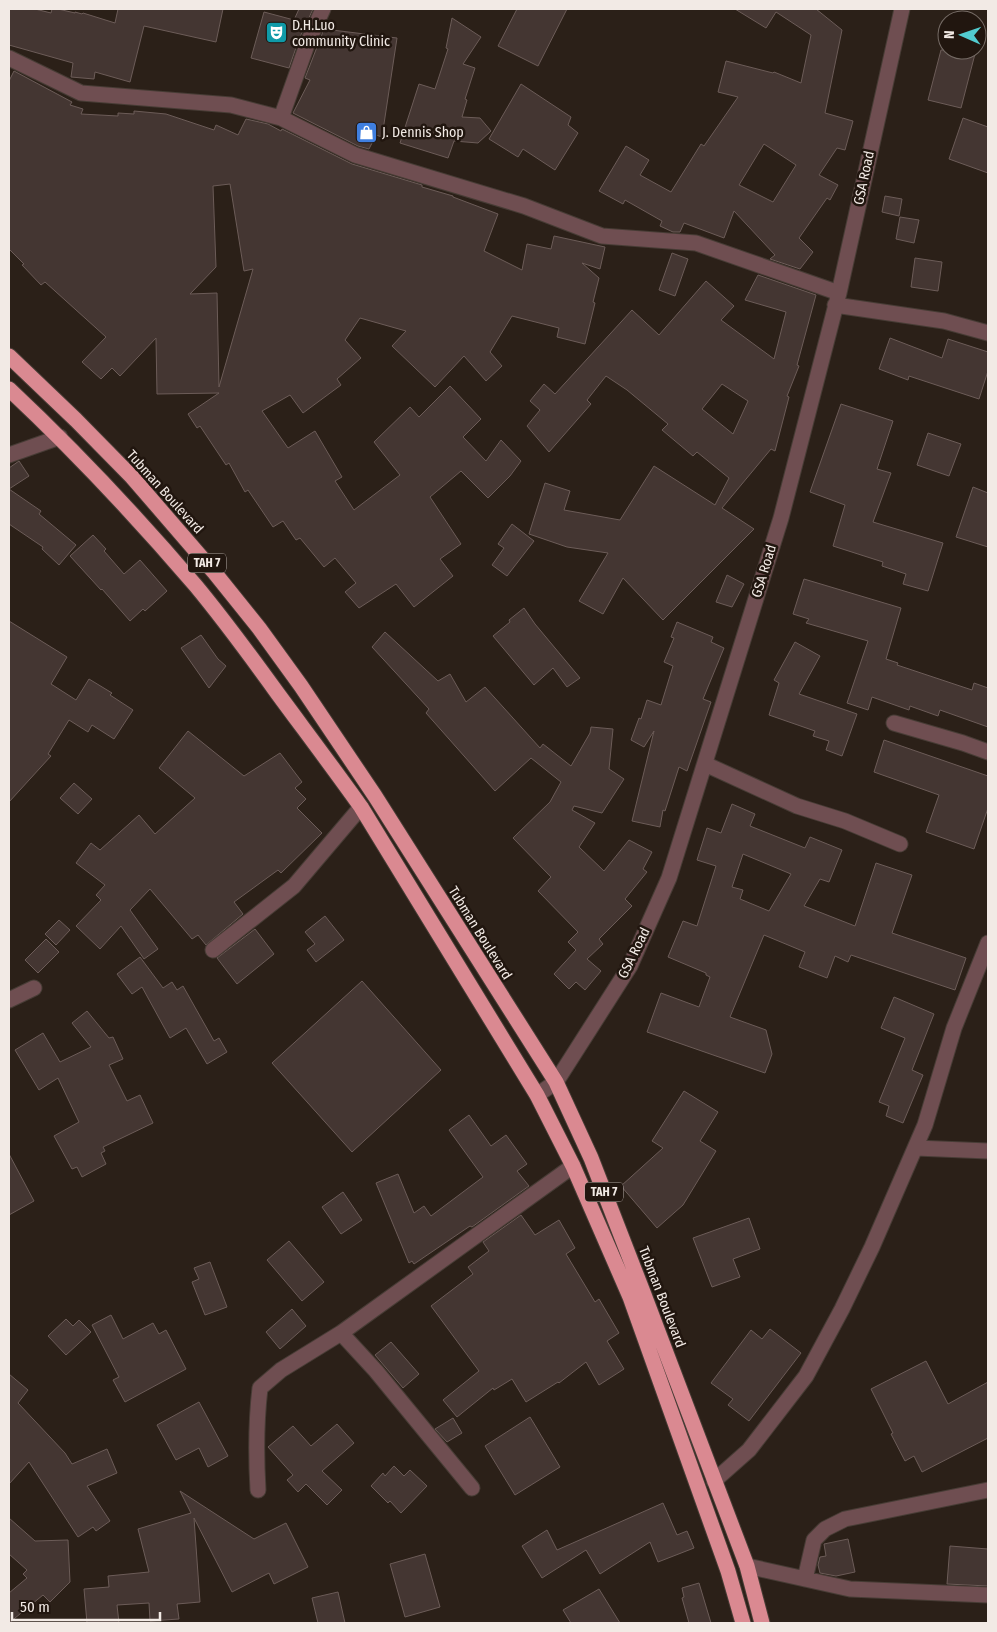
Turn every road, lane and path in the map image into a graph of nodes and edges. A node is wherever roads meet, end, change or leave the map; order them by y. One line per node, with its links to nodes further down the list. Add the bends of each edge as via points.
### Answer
1 (323, 9): 4 (street)
2 (902, 9): 5 (street, GSA Road)
3 (9, 58): 4 (street, via 81,93 231,105)
4 (281, 118): 5 (street, via 355,155 524,206 602,236 696,243)
5 (837, 299): 6 (street); 13 (street, GSA Road, via 781,518)
6 (988, 333)
7 (9, 356): 20 (highway, Tubman Boulevard / TAH 7, via 132,477 259,628 375,796)
8 (9, 388): 9 (highway, TAH 7)
9 (60, 437): 10 (street); 14 (highway, TAH 7, via 196,587)
10 (9, 454)
11 (894, 723): 12 (street)
12 (988, 752)
13 (705, 764): 15 (street, via 797,806 845,820); 20 (street, GSA Road, via 669,878 630,966)
14 (361, 807): 17 (street, via 294,886); 21 (highway, TAH 7)
15 (900, 844)
16 (988, 943): 22 (street, via 954,1028)
17 (213, 950)
18 (34, 988): 19 (street)
19 (9, 1000)
20 (556, 1082): 21 (street, GSA Road); 26 (highway, Tubman Boulevard / TAH 7, via 591,1158)
21 (537, 1095): 24 (highway, TAH 7)
22 (916, 1148): 23 (street); 26 (street, via 842,1309 806,1376 749,1450)
23 (988, 1151)
24 (573, 1166): 25 (street); 33 (highway, TAH 7, via 630,1297 728,1571)
25 (341, 1333): 27 (street); 28 (street, via 281,1370 260,1388 256,1450)
26 (714, 1481): 30 (highway, Tubman Boulevard / TAH 7)
27 (472, 1488)
28 (258, 1490)
29 (988, 1490): 31 (street, via 845,1519 825,1529 814,1540)
30 (747, 1566): 31 (street); 34 (highway, Tubman Boulevard / TAH 7)
31 (804, 1579): 32 (street, via 850,1589)
32 (988, 1596)
33 (743, 1623)
34 (762, 1623)

